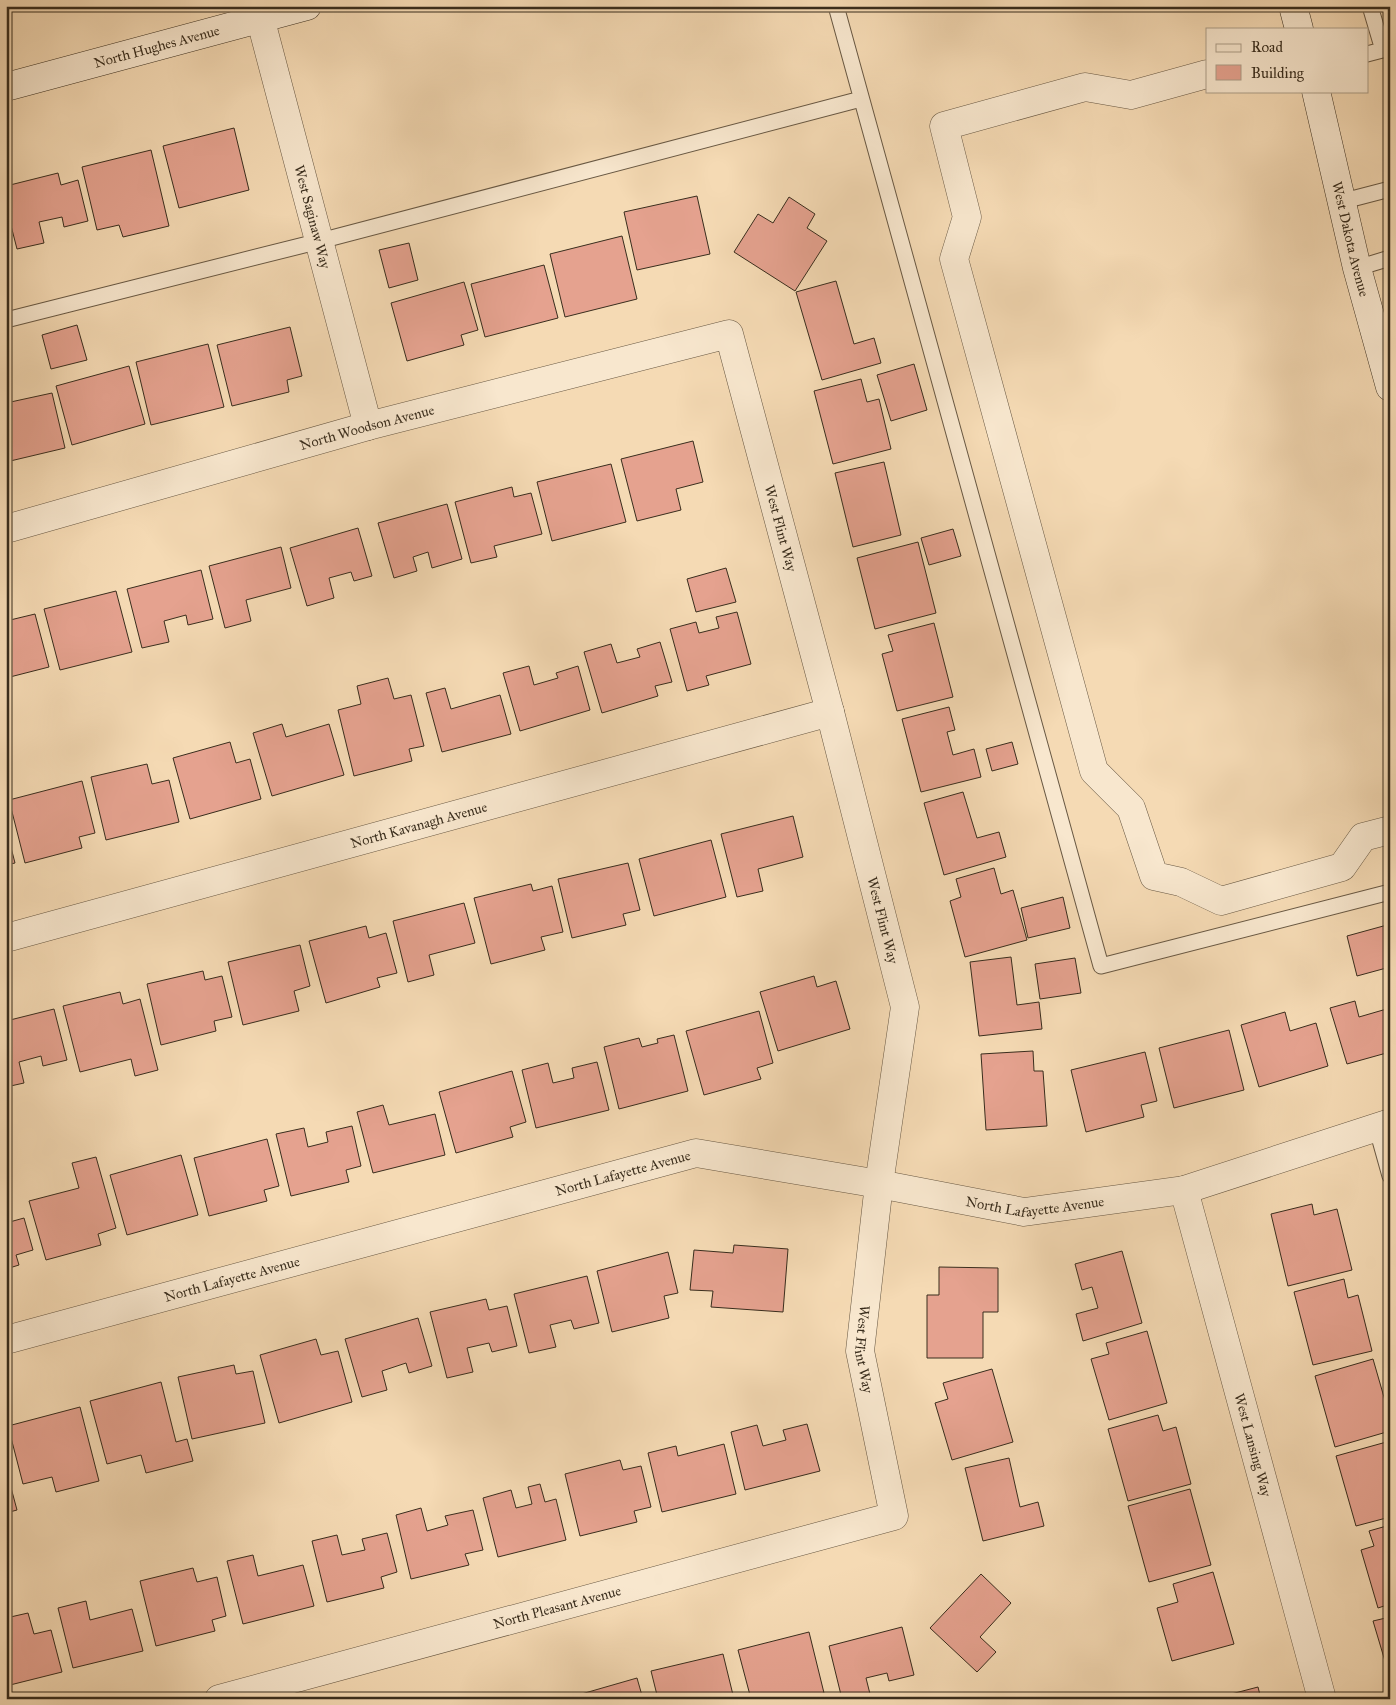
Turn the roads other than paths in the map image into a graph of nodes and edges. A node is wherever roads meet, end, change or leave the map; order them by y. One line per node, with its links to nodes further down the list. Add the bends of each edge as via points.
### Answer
1 (307, 6): 5 (street, North Hughes Avenue)
2 (836, 6): 12 (lane)
3 (1293, 6): 6 (street)
4 (1370, 6): 7 (lane)
5 (259, 13): 10 (street, North Hughes Avenue); 15 (street, West Saginaw Way)
6 (1299, 28)
7 (1386, 49): 8 (lane)
8 (1368, 54)
9 (1206, 74): 24 (street, via 1131,95 1085,87 944,126 967,217 954,259 1094,771 1131,808 1154,876 1181,882 1221,901 1342,867 1363,837)
10 (6, 87)
11 (1316, 92): 14 (street, West Dakota Avenue)
12 (861, 99): 15 (lane); 25 (lane, via 1101,966)
13 (1390, 189): 14 (lane)
14 (1340, 202): 17 (street, West Dakota Avenue)
15 (320, 241): 18 (lane); 21 (street, West Saginaw Way)
16 (1390, 258): 17 (lane)
17 (1357, 268): 20 (street, West Dakota Avenue)
18 (6, 320)
19 (729, 334): 21 (street, North Woodson Avenue); 23 (street, West Flint Way)
20 (1390, 386)
21 (368, 426): 22 (street, North Woodson Avenue)
22 (6, 529)
23 (830, 712): 26 (street, North Kavanagh Avenue); 29 (street, West Flint Way, via 905,1007)
24 (1390, 830)
25 (1390, 892)
26 (6, 938)
27 (1383, 1125): 28 (lane); 30 (street, North Lafayette Avenue)
28 (1390, 1176)
29 (879, 1184): 30 (street, North Lafayette Avenue, via 1024,1212); 31 (street, North Lafayette Avenue, via 696,1153); 32 (street, West Flint Way, via 860,1351)
30 (1184, 1190): 34 (street, West Lansing Way)
31 (6, 1340)
32 (894, 1516): 33 (street, North Pleasant Avenue)
33 (219, 1699)
34 (1322, 1699)

